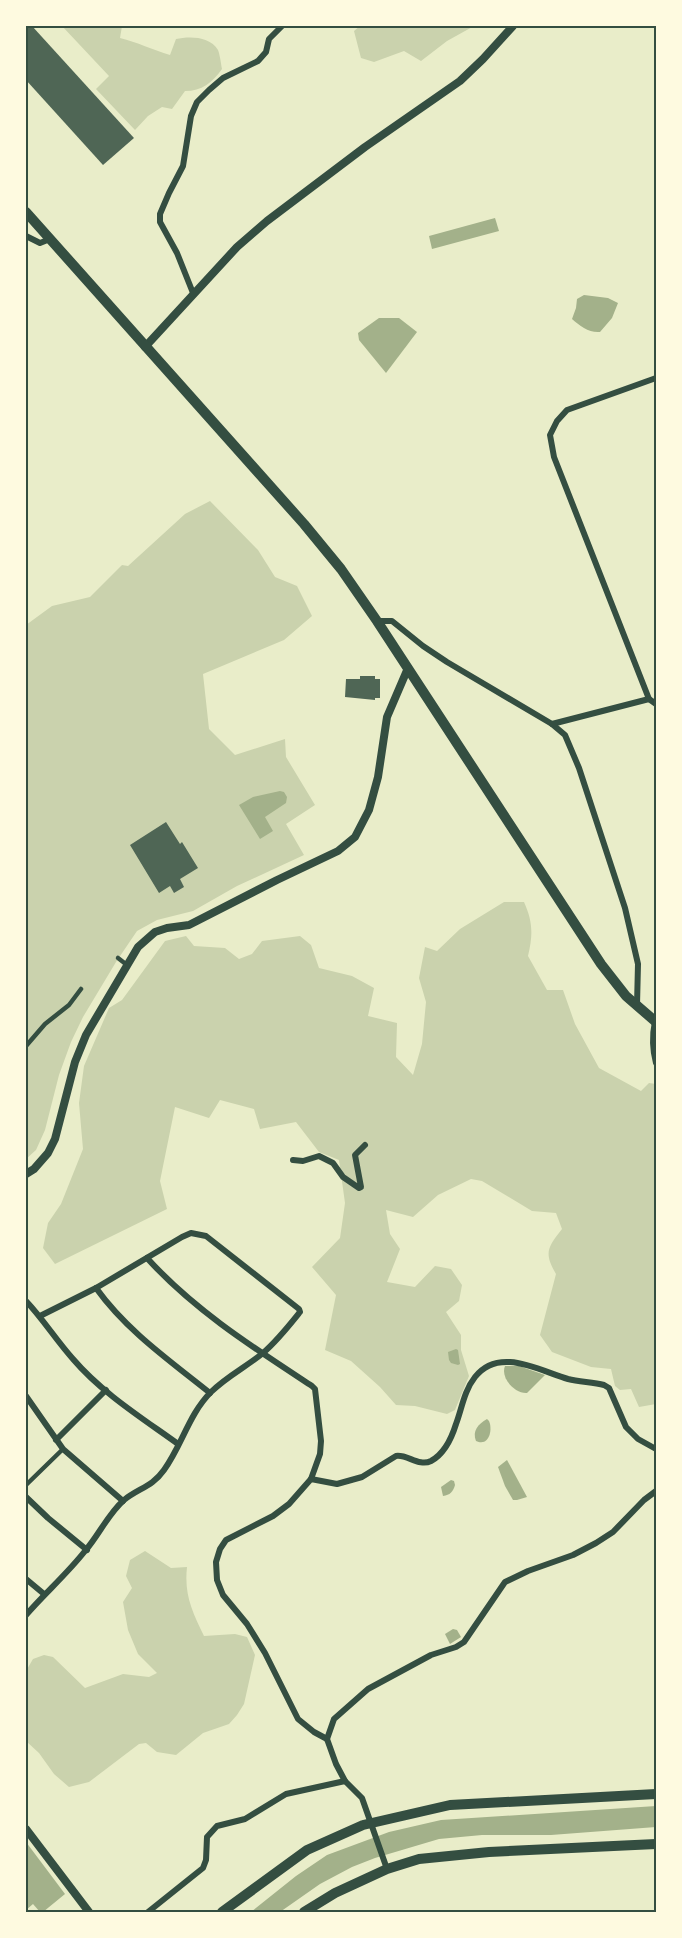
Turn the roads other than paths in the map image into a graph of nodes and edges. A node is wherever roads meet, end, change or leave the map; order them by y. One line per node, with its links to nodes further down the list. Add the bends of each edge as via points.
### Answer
1 (282, 26): 6 (street, via 269,39 258,61 223,78 197,102 191,116 183,166 160,214 160,222)
2 (513, 26): 6 (street, via 460,81 267,221)
3 (26, 212): 5 (main road)
4 (26, 236): 5 (street, via 40,243)
5 (50, 239): 7 (main road)
6 (193, 293): 7 (street)
7 (144, 347): 9 (main road, via 304,524)
8 (657, 378): 11 (street, via 567,410 550,435 554,457)
9 (377, 621): 10 (main road); 13 (street, via 392,621 447,662)
10 (408, 668): 15 (street, via 387,717 378,777 369,810 355,837 338,851 189,925 155,932); 17 (main road, via 601,964)
11 (650, 699): 12 (street); 13 (street)
12 (657, 704)
13 (552, 724): 17 (street, via 565,735 579,768 625,908 638,963)
14 (118, 958): 15 (street)
15 (127, 964): 23 (street, via 75,1062 48,1153)
16 (81, 989): 19 (street)
17 (636, 1005): 18 (main road)
18 (656, 1021): 20 (street, via 652,1036)
19 (26, 1046)
20 (657, 1063)
21 (365, 1144): 22 (street, via 355,1155 359,1188 320,1156)
22 (294, 1160)
23 (26, 1174)
24 (147, 1258): 25 (street); 28 (street, via 194,1303); 28 (street, via 182,1237 199,1233 299,1308 300,1312)
25 (96, 1288): 27 (street); 30 (street, via 138,1336)
26 (26, 1301): 27 (street)
27 (40, 1316): 29 (street, via 74,1360)
28 (262, 1354): 30 (street); 36 (street, via 315,1389 321,1441)
29 (106, 1390): 32 (street); 33 (street)
30 (210, 1393): 33 (street, via 192,1416)
31 (26, 1396): 32 (street)
32 (56, 1440): 34 (street)
33 (178, 1444): 40 (street, via 151,1485)
34 (63, 1449): 37 (street); 40 (street)
35 (657, 1449): 36 (street, via 626,1427 609,1388 604,1385 504,1361 475,1377 463,1399 450,1440 430,1461 421,1463 402,1455 362,1477 337,1484)
36 (312, 1479): 45 (street, via 273,1516 226,1540 216,1563 223,1595 265,1653 298,1719)
37 (26, 1485)
38 (657, 1491): 45 (street, via 605,1538 505,1582 464,1642 368,1689 334,1719)
39 (26, 1497): 41 (street)
40 (123, 1501): 41 (street)
41 (87, 1550): 43 (street)
42 (26, 1579): 43 (street)
43 (44, 1594): 44 (street)
44 (26, 1615)
45 (327, 1739): 46 (street)
46 (345, 1781): 48 (street, via 362,1798); 53 (street, via 286,1794 245,1819 217,1826 207,1837 203,1868)
47 (657, 1794): 48 (main road, via 450,1805)
48 (371, 1825): 51 (street); 54 (main road, via 307,1850)
49 (26, 1830): 52 (street)
50 (657, 1844): 51 (main road, via 462,1854 419,1859)
51 (387, 1869): 55 (main road)
52 (89, 1912)
53 (148, 1912)
54 (222, 1912)
55 (304, 1912)

